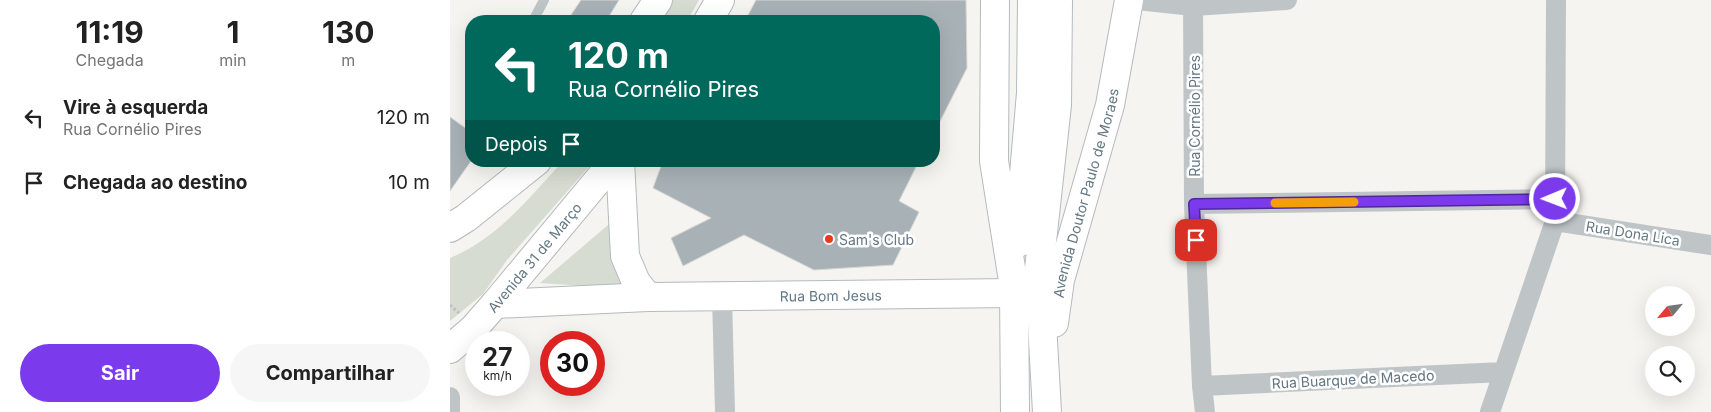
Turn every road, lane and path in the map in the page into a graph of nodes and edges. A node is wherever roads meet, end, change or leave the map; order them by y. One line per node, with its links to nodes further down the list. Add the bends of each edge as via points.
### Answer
1 (544, 0): 12 (lane)
2 (658, 0): 13 (main road)
3 (720, 0): 14 (main road)
4 (995, 0): 23 (main road, via 994,161)
5 (1032, 0): 23 (main road, via 1031,92)
6 (1058, 0): 31 (main road, Avenida Doutor Paulo de Moraes, via 1057,105 1039,269)
7 (1129, 0): 31 (main road, Avenida Doutor Paulo de Moraes, via 1110,105 1060,280)
8 (1137, 0): 11 (street)
9 (1287, 0): 11 (street)
10 (1556, 0): 18 (street)
11 (1193, 3): 19 (street, Rua Cornélio Pires)
12 (535, 15)
13 (648, 15)
14 (711, 15)
15 (530, 167): 21 (main road)
16 (609, 167): 26 (main road, Avenida 31 de Março)
17 (620, 167): 25 (main road, via 625,256 636,282)
18 (1555, 199): 19 (street); 20 (street)
19 (1194, 204): 29 (street, Rua Cornélio Pires)
20 (1555, 221): 22 (street, Rua Dona Lica); 28 (street)
21 (450, 228)
22 (1711, 245)
23 (1014, 290): 24 (main road, Rua Bom Jesus); 34 (main road)
24 (722, 296): 25 (main road, Rua Bom Jesus); 33 (street)
25 (648, 298): 26 (main road, Rua Bom Jesus)
26 (495, 304): 27 (main road, Avenida 31 de Março)
27 (450, 349)
28 (1503, 372): 29 (street, Rua Buarque de Macedo); 36 (street)
29 (1202, 386): 35 (street, Rua Cornélio Pires)
30 (450, 396): 32 (street)
31 (1046, 399)
32 (450, 412)
33 (725, 412)
34 (1015, 412)
35 (1205, 412)
36 (1490, 412)

